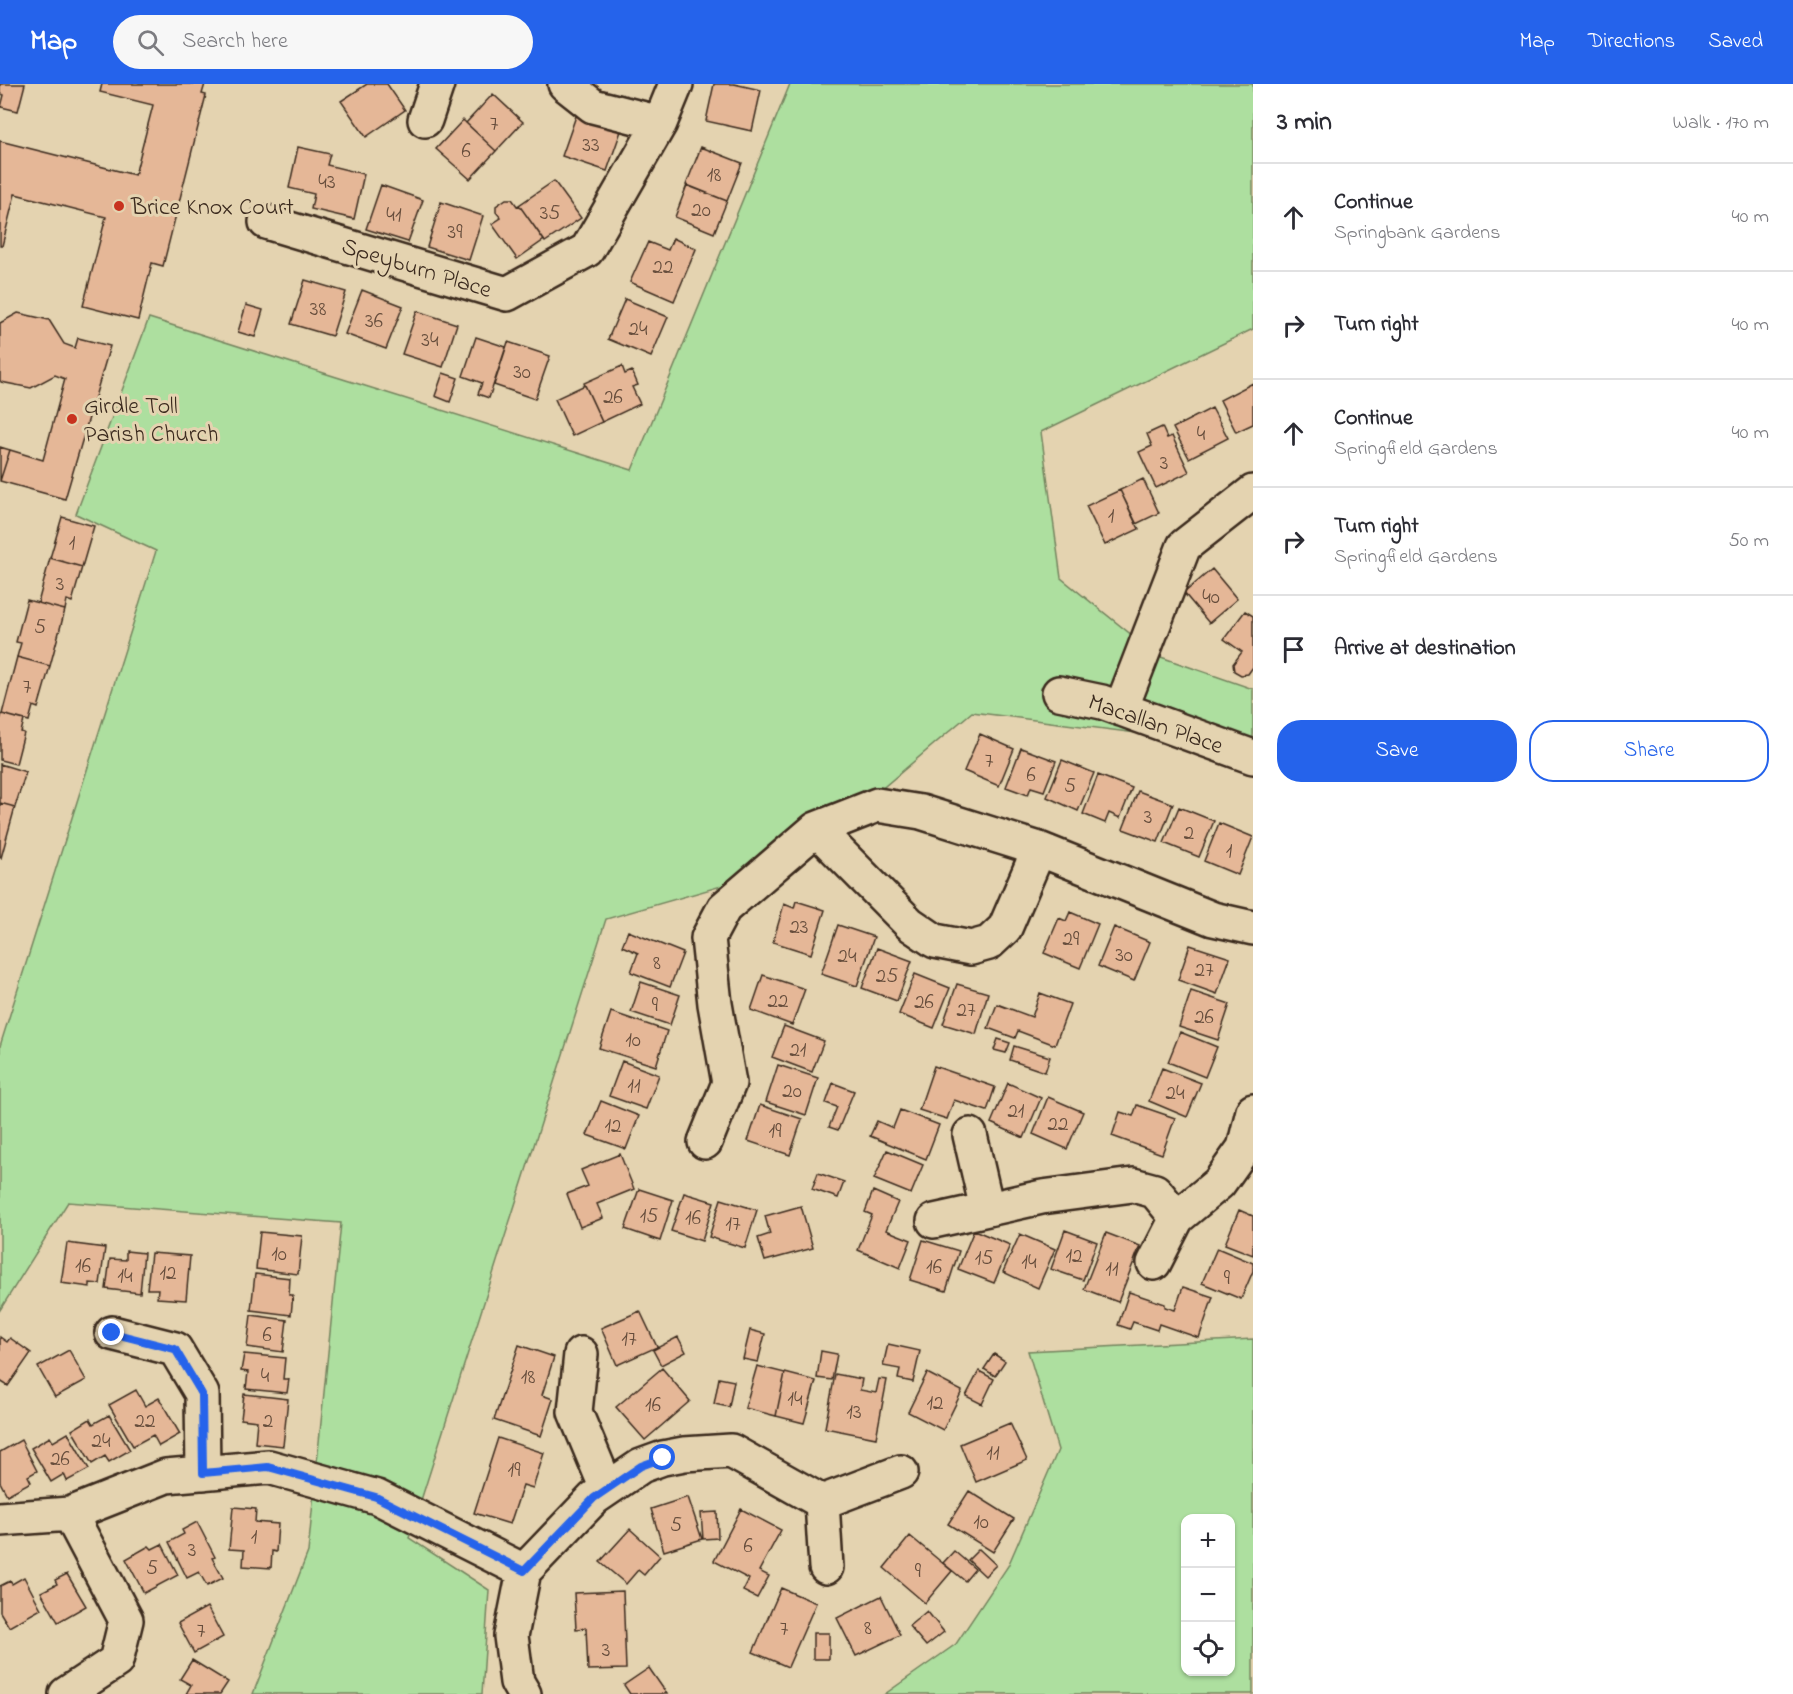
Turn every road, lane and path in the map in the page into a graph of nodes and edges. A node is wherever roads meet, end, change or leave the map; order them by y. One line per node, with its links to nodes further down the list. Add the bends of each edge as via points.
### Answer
1 (437, 84): 4 (street)
2 (565, 84): 5 (street, via 593,106)
3 (676, 84): 5 (street, Speyburn Place)
4 (425, 120)
5 (660, 123): 6 (street, Speyburn Place, via 587,250 507,294)
6 (266, 222)
7 (1253, 492): 9 (street, via 1184,546)
8 (1059, 693): 9 (street, Macallan Place)
9 (1120, 709): 10 (street, Macallan Place)
10 (1253, 757)
11 (816, 829): 12 (street, via 877,805 921,812); 12 (street, via 910,924 935,941 971,948 989,942 1005,928); 16 (street, via 724,908 708,938 729,1083)
12 (1039, 849): 13 (street, via 1213,918)
13 (1253, 928)
14 (1253, 1111): 18 (street, via 1244,1148 1219,1183)
15 (970, 1135): 17 (street)
16 (705, 1142)
17 (987, 1209): 18 (street, via 1132,1185 1155,1191); 19 (street)
18 (1177, 1218): 20 (street)
19 (934, 1221)
20 (1154, 1263)
21 (112, 1333): 24 (street, via 175,1349 202,1394)
22 (581, 1354): 25 (street, via 575,1412)
23 (901, 1472): 26 (street)
24 (203, 1473): 27 (street, via 166,1476); 30 (street, via 268,1467 376,1497)
25 (607, 1489): 26 (street, via 641,1466 663,1458 731,1451); 30 (street)
26 (822, 1502): 29 (street)
27 (70, 1514): 28 (street); 31 (street, via 126,1620 116,1661)
28 (0, 1519)
29 (826, 1567)
30 (524, 1571): 32 (street, via 511,1636 517,1682)
31 (66, 1694)
32 (524, 1694)

